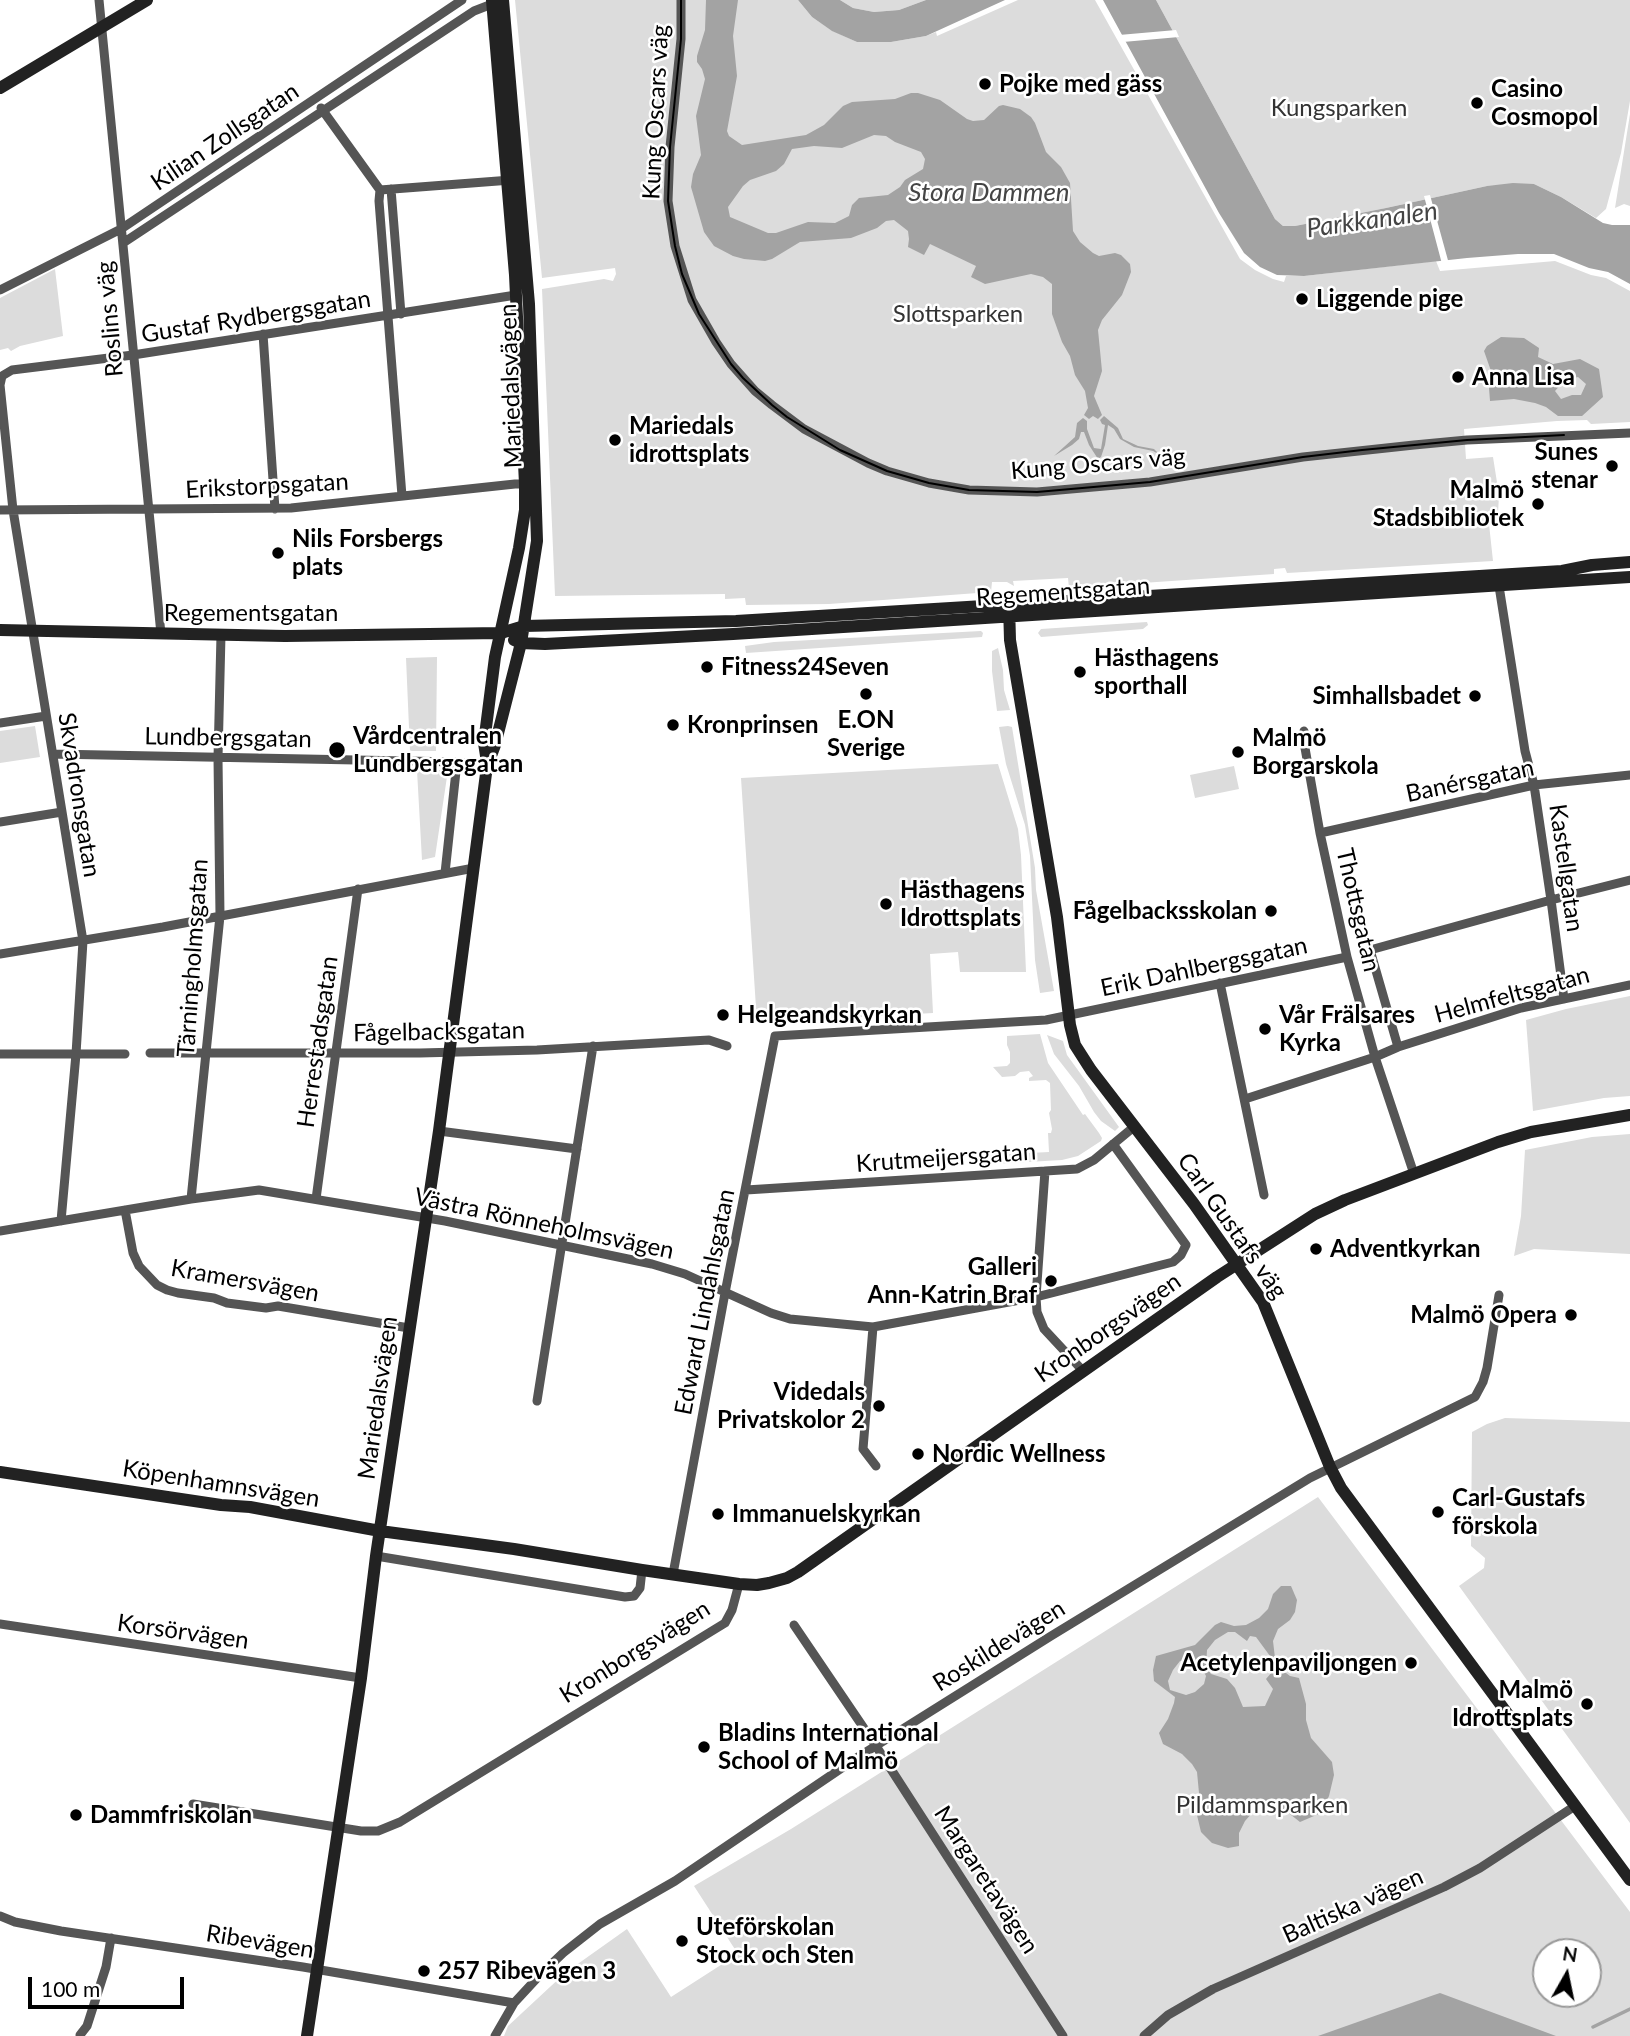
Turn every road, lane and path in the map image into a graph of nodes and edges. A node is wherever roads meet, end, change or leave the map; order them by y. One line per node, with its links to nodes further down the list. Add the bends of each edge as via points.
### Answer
1 (99, 0): 6 (street, Roslins väg)
2 (147, 0): 6 (main road)
3 (462, 0): 8 (street, Kilian Zollsgatan)
4 (681, 0): 22 (street, Kung Oscars väg, via 668,201 678,259 692,300 731,364 755,391 804,429 868,463 948,486 1037,492 1150,482 1303,457 1414,445)
5 (497, 1): 9 (street, Kilian Zollsgatan, via 474,11); 10 (main road, Mariedalsvägen)
6 (102, 28): 7 (main road); 13 (street, Roslins väg)
7 (0, 88)
8 (315, 100): 9 (street); 13 (street, Kilian Zollsgatan)
9 (324, 111): 12 (street); 14 (street, Kilian Zollsgatan)
10 (513, 180): 11 (street); 16 (main road, Mariedalsvägen); 23 (main road, Mariedalsvägen, via 529,306)
11 (391, 189): 12 (street); 17 (street)
12 (380, 190): 18 (street)
13 (121, 229): 14 (street, Roslins väg); 15 (street, Kilian Zollsgatan)
14 (122, 243): 20 (street, Roslins väg)
15 (0, 290)
16 (516, 295): 17 (street, Gustaf Rydbergsgatan); 23 (main road, Mariedalsvägen)
17 (401, 314): 18 (street, Gustaf Rydbergsgatan)
18 (388, 316): 19 (street, Gustaf Rydbergsgatan); 24 (street)
19 (263, 334): 20 (street, Gustaf Rydbergsgatan); 26 (street)
20 (133, 355): 21 (street, Gustaf Rydbergsgatan, via 12,370); 25 (street, Roslins väg)
21 (2, 376): 28 (street, Skvadronsgatan)
22 (1630, 433)
23 (530, 484): 24 (street, Erikstorpsgatan); 33 (main road, Mariedalsvägen, via 537,541); 36 (main road, Mariedalsvägen)
24 (402, 496): 26 (street, Erikstorpsgatan)
25 (149, 509): 26 (street, Erikstorpsgatan); 28 (street, Erikstorpsgatan); 37 (street, Roslins väg)
26 (275, 509)
27 (0, 510): 28 (street, Erikstorpsgatan)
28 (13, 510): 35 (street, Skvadronsgatan)
29 (1630, 562): 32 (main road, Regementsgatan, via 1562,571)
30 (1630, 577): 31 (main road, Regementsgatan)
31 (1499, 586): 32 (main road, Regementsgatan); 48 (street, Kastellgatan)
32 (1009, 611): 33 (main road, Regementsgatan); 39 (main road, Regementsgatan, via 632,640); 64 (main road, Carl Gustafs väg)
33 (524, 626): 36 (main road, Regementsgatan); 39 (main road, Mariedalsvägen)
34 (0, 630): 35 (main road, Regementsgatan)
35 (32, 631): 37 (main road, Regementsgatan); 40 (street, Skvadronsgatan)
36 (501, 633): 38 (main road, Regementsgatan); 39 (main road, Regementsgatan); 46 (main road, Mariedalsvägen, via 484,743)
37 (162, 634): 38 (main road, Regementsgatan)
38 (220, 635): 44 (street, Tärningholmsgatan)
39 (521, 643): 46 (main road, Mariedalsvägen)
40 (46, 716): 41 (street); 43 (street, Skvadronsgatan)
41 (0, 723)
42 (1304, 731): 51 (street, Thottsgatan)
43 (52, 754): 44 (street, Lundbergsgatan); 49 (street, Skvadronsgatan)
44 (218, 758): 45 (street, Lundbergsgatan); 57 (street, Tärningholmsgatan)
45 (457, 762): 46 (street, Lundbergsgatan); 53 (street)
46 (487, 766): 52 (main road, Mariedalsvägen)
47 (1630, 775): 48 (street, Banérsgatan)
48 (1534, 785): 51 (street, Banérsgatan); 56 (street, Kastellgatan)
49 (62, 812): 50 (street); 58 (street, Skvadronsgatan)
50 (0, 822)
51 (1320, 833): 60 (street, Thottsgatan)
52 (474, 869): 53 (street); 68 (main road, Mariedalsvägen)
53 (445, 873): 55 (street)
54 (1630, 880): 56 (street)
55 (358, 890): 57 (street); 71 (street, Herrestadsgatan)
56 (1552, 900): 63 (street, Kastellgatan); 67 (street, Thottsgatan, via 1370,950)
57 (220, 916): 58 (street); 70 (street, Tärningholmsgatan)
58 (83, 941): 59 (street); 73 (street, Skvadronsgatan)
59 (0, 954)
60 (1347, 957): 61 (street, Erik Dahlbergsgatan); 75 (street, Thottsgatan)
61 (1220, 982): 64 (street, Erik Dahlbergsgatan); 76 (street)
62 (1630, 985): 63 (street, Helmfeltsgatan)
63 (1564, 999): 67 (street, Helmfeltsgatan)
64 (1069, 1015): 78 (main road, Carl Gustafs väg, via 1075,1045); 84 (street, Edward Lindahlsgatan, via 1032,1022 775,1036)
65 (593, 1046): 66 (street, Fågelbacksgatan, via 709,1040); 68 (street, Fågelbacksgatan); 81 (street)
66 (727, 1046)
67 (1398, 1047): 75 (street, Helmfeltsgatan)
68 (449, 1052): 71 (street, Fågelbacksgatan); 79 (main road, Mariedalsvägen)
69 (150, 1053): 70 (street, Fågelbacksgatan)
70 (206, 1053): 71 (street, Fågelbacksgatan); 86 (street, Tärningholmsgatan)
71 (335, 1053): 87 (street, Herrestadsgatan)
72 (0, 1054): 73 (street)
73 (76, 1054): 74 (street); 90 (street, Skvadronsgatan)
74 (125, 1054)
75 (1375, 1057): 76 (street, Helmfeltsgatan); 83 (street, Thottsgatan)
76 (1245, 1099): 85 (street)
77 (1630, 1115): 83 (main road, Kronborgsvägen, via 1531,1132)
78 (1135, 1126): 80 (street, Krutmeijersgatan); 94 (main road, Carl Gustafs väg)
79 (439, 1131): 81 (street); 89 (main road, Mariedalsvägen)
80 (1113, 1144): 82 (street, Krutmeijersgatan, via 1077,1169); 93 (street, Carl Gustafs väg)
81 (577, 1149): 92 (street)
82 (1045, 1171): 84 (street, Krutmeijersgatan); 97 (street)
83 (1415, 1174): 94 (main road, Kronborgsvägen, via 1315,1213)
84 (746, 1190): 95 (street, Edward Lindahlsgatan)
85 (1264, 1195)
86 (191, 1199): 87 (street, Västra Rönneholmsvägen, via 259,1190); 88 (street, Västra Rönneholmsvägen)
87 (316, 1199): 89 (street, Västra Rönneholmsvägen)
88 (125, 1210): 90 (street, Västra Rönneholmsvägen); 99 (street, Kramersvägen, via 139,1266 167,1290 227,1303 299,1309)
89 (426, 1217): 92 (street, Västra Rönneholmsvägen); 99 (main road, Mariedalsvägen)
90 (61, 1221): 91 (street, Västra Rönneholmsvägen)
91 (0, 1231)
92 (561, 1245): 95 (street, Västra Rönneholmsvägen, via 670,1269); 101 (street)
93 (1186, 1245): 97 (street, Västra Rönneholmsvägen, via 1173,1262)
94 (1238, 1265): 100 (main road, Kronborgsvägen); 103 (main road, Carl Gustafs väg, via 1263,1302)
95 (724, 1293): 98 (street, Västra Rönneholmsvägen, via 790,1319); 108 (street, Edward Lindahlsgatan)
96 (1499, 1295): 103 (street, Roskildevägen, via 1487,1368 1475,1397)
97 (1036, 1297): 98 (street, Västra Rönneholmsvägen); 100 (street, via 1044,1329)
98 (873, 1327): 102 (street, via 863,1448)
99 (409, 1328): 105 (main road, Mariedalsvägen)
100 (1084, 1372): 109 (main road, Kronborgsvägen, via 798,1572 769,1583)
101 (537, 1401)
102 (876, 1466)
103 (1331, 1467): 113 (street, Roskildevägen); 115 (main road, Carl Gustafs väg, via 1341,1488)
104 (0, 1472): 105 (main road, Köpenhamnsvägen, via 250,1507)
105 (380, 1531): 106 (main road, Mariedalsvägen); 107 (main road, Köpenhamnsvägen)
106 (376, 1556): 107 (street, via 625,1597 640,1588); 112 (main road, Mariedalsvägen)
107 (642, 1570): 108 (main road, Köpenhamnsvägen)
108 (673, 1574): 109 (main road, Köpenhamnsvägen)
109 (739, 1584): 116 (street, Kronborgsvägen, via 725,1623 405,1819 378,1831)
110 (0, 1624): 112 (street, Korsörvägen)
111 (794, 1625): 113 (street, Margaretavägen)
112 (361, 1678): 116 (main road, Mariedalsvägen)
113 (876, 1746): 121 (street, Roskildevägen, via 675,1881 600,1924); 125 (street, Margaretavägen)
114 (193, 1804): 116 (street, Kronborgsvägen)
115 (1575, 1806): 117 (main road, Carl Gustafs väg); 126 (street, Baltiska vägen, via 1480,1868 1213,1989 1168,2015)
116 (339, 1827): 120 (main road, Mariedalsvägen)
117 (1630, 1880)
118 (0, 1916): 119 (street, Ribevägen)
119 (111, 1938): 120 (street, Ribevägen); 122 (street, via 106,1967)
120 (316, 1970): 121 (street, Ribevägen); 123 (main road, Mariedalsvägen)
121 (514, 2003): 124 (street, Roskildevägen)
122 (80, 2035)
123 (307, 2036)
124 (495, 2036)
125 (1063, 2036)
126 (1144, 2036)

